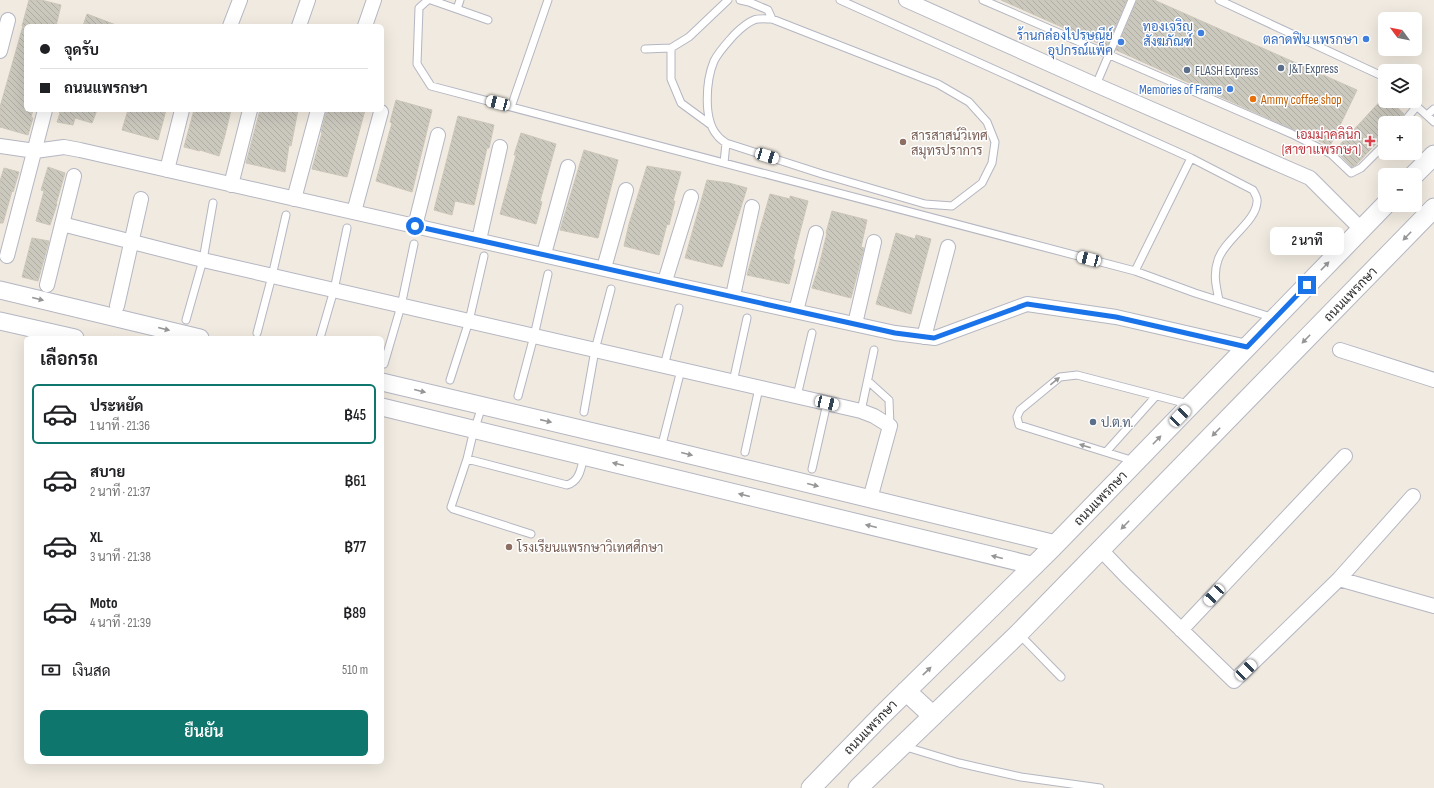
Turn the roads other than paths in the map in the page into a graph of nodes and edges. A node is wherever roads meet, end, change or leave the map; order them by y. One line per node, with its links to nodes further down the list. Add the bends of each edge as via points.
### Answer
1 (240, 0): 19 (street)
2 (308, 0): 20 (street)
3 (374, 0): 21 (street)
4 (428, 0): 28 (lane, via 419,8 417,64 431,86)
5 (432, 0): 15 (lane)
6 (460, 0): 15 (lane)
7 (548, 0): 28 (lane)
8 (728, 0): 22 (lane, via 689,37)
9 (740, 0): 16 (lane, via 768,10)
10 (840, 0): 48 (lane)
11 (906, 0): 27 (street)
12 (983, 0): 25 (lane)
13 (1132, 0): 25 (lane)
14 (1219, 0): 26 (lane)
15 (457, 9): 18 (lane)
16 (772, 19): 40 (lane, via 754,19 742,27 723,46 714,61 707,93); 42 (lane, via 938,84 969,102 987,122 995,142 992,163 982,183 952,206 924,204)
17 (8, 20): 24 (street)
18 (488, 20)
19 (231, 24)
20 (300, 24)
21 (366, 24)
22 (671, 48): 23 (lane); 40 (lane, via 671,79 680,104)
23 (645, 49)
24 (0, 51)
25 (1109, 54): 27 (lane); 46 (lane, via 1292,134 1331,154 1351,173 1361,168)
26 (1378, 74)
27 (1096, 85): 68 (street, via 1310,178)
28 (511, 107): 49 (lane)
29 (1415, 108): 38 (lane)
30 (1419, 108): 37 (lane)
31 (1434, 109): 37 (lane)
32 (45, 112): 45 (street)
33 (182, 112): 52 (street)
34 (250, 112): 54 (street)
35 (317, 112): 57 (street)
36 (381, 112): 62 (street)
37 (1427, 115): 39 (lane)
38 (1409, 116)
39 (1434, 122)
40 (712, 125): 42 (lane, via 716,135)
41 (438, 135): 66 (street)
42 (726, 143): 49 (lane)
43 (0, 146): 45 (street)
44 (500, 147): 70 (street)
45 (35, 151): 52 (street, via 64,147); 76 (street)
46 (1378, 151)
47 (1434, 155): 51 (main road)
48 (1191, 158): 80 (lane); 89 (lane, via 1253,190 1258,201 1254,213 1218,259 1214,280)
49 (724, 163): 80 (lane)
50 (568, 167): 75 (street)
51 (1421, 168)
52 (167, 170): 54 (street)
53 (74, 176): 65 (street)
54 (232, 185): 57 (street)
55 (626, 190): 79 (street)
56 (691, 197): 83 (street)
57 (294, 198): 62 (street)
58 (141, 199): 71 (street)
59 (213, 204): 78 (lane)
60 (752, 207): 88 (street)
61 (1434, 208): 143 (main road, ถนนแพรกษา, one-way to 143)
62 (354, 212): 66 (street)
63 (1378, 212): 68 (main road, ถนนแพรกษา)
64 (286, 215): 82 (lane)
65 (62, 224): 71 (street); 84 (street)
66 (415, 226): 70 (street)
67 (347, 228): 87 (lane)
68 (1361, 229): 95 (main road, ถนนแพรกษา, one-way to 68)
69 (816, 233): 93 (street)
70 (480, 240): 75 (street)
71 (132, 242): 78 (street); 90 (street)
72 (874, 242): 99 (street)
73 (414, 244): 91 (lane)
74 (948, 247): 106 (street)
75 (544, 254): 79 (street)
76 (7, 256)
77 (484, 256): 98 (lane)
78 (203, 260): 82 (street); 96 (lane)
79 (604, 268): 83 (street)
80 (1135, 271): 89 (lane)
81 (548, 274): 105 (lane)
82 (272, 276): 87 (street); 100 (lane)
83 (664, 281): 88 (street)
84 (47, 285)
85 (611, 289): 108 (lane)
86 (0, 290): 103 (street, one-way to 103)
87 (334, 290): 91 (street); 104 (lane)
88 (732, 296): 93 (street)
89 (1219, 300): 95 (lane)
90 (117, 306)
91 (401, 306): 98 (street); 111 (lane)
92 (679, 308): 112 (lane)
93 (796, 310): 99 (street)
94 (747, 318): 118 (lane)
95 (1274, 318): 107 (main road, ถนนแพรกษา)
96 (186, 320)
97 (0, 321): 102 (street)
98 (469, 321): 105 (street); 114 (lane)
99 (855, 324): 106 (street)
100 (257, 333)
101 (812, 333): 121 (lane)
102 (66, 336)
103 (192, 336)
104 (321, 336)
105 (534, 336): 108 (street); 120 (lane)
106 (924, 337): 107 (street, via 934,338 1027,304 1116,317)
107 (1247, 347): 125 (main road, ถนนแพรกษา)
108 (596, 350): 112 (street); 128 (lane)
109 (874, 350): 116 (lane)
110 (1340, 350): 115 (street)
111 (384, 364)
112 (664, 366): 113 (street)
113 (681, 370): 118 (street); 131 (lane)
114 (450, 380)
115 (1434, 380)
116 (868, 381): 127 (lane); 129 (lane, via 889,400)
117 (384, 382): 124 (street, one-way to 124)
118 (733, 382): 119 (street)
119 (759, 388): 121 (street); 132 (lane)
120 (518, 396)
121 (797, 396): 123 (street)
122 (1156, 396): 125 (lane); 133 (lane); 133 (lane, one-way to 122, via 1019,425 1017,417 1020,410 1060,377 1077,374)
123 (827, 403): 127 (street); 138 (lane)
124 (482, 405): 130 (lane); 131 (street, one-way to 131)
125 (1191, 405): 137 (main road, ถนนแพรกษา, one-way to 125)
126 (384, 408): 130 (street)
127 (861, 411): 129 (street)
128 (584, 412)
129 (890, 426): 140 (street)
130 (474, 431): 135 (street); 136 (lane)
131 (661, 448): 140 (street, one-way to 140)
132 (745, 452)
133 (1106, 452): 137 (lane)
134 (1345, 456): 147 (street)
135 (583, 458): 136 (lane, via 577,478 567,485); 144 (street, one-way to 135)
136 (467, 459): 141 (lane, via 451,507 453,510)
137 (1136, 461): 142 (main road, ถนนแพรกษา)
138 (812, 469)
139 (1413, 496): 145 (street)
140 (870, 499): 142 (street)
141 (531, 534)
142 (1056, 544): 144 (main road, ถนนแพรกษา)
143 (1101, 550): 147 (street); 148 (main road, ถนนแพรกษา)
144 (1035, 566): 150 (main road, ถนนแพรกษา, one-way to 144)
145 (1339, 579): 146 (street); 147 (street, via 1234,681)
146 (1434, 606)
147 (1181, 630)
148 (1019, 634): 149 (lane); 151 (main road, ถนนแพรกษา)
149 (1061, 677)
150 (906, 691): 151 (main road); 154 (main road, ถนนแพรกษา)
151 (934, 716): 152 (main road, ถนนแพรกษา)
152 (901, 746): 153 (main road, ถนนแพรกษา); 155 (lane, via 1021,777)
153 (863, 786)
154 (811, 788)
155 (1100, 788)

